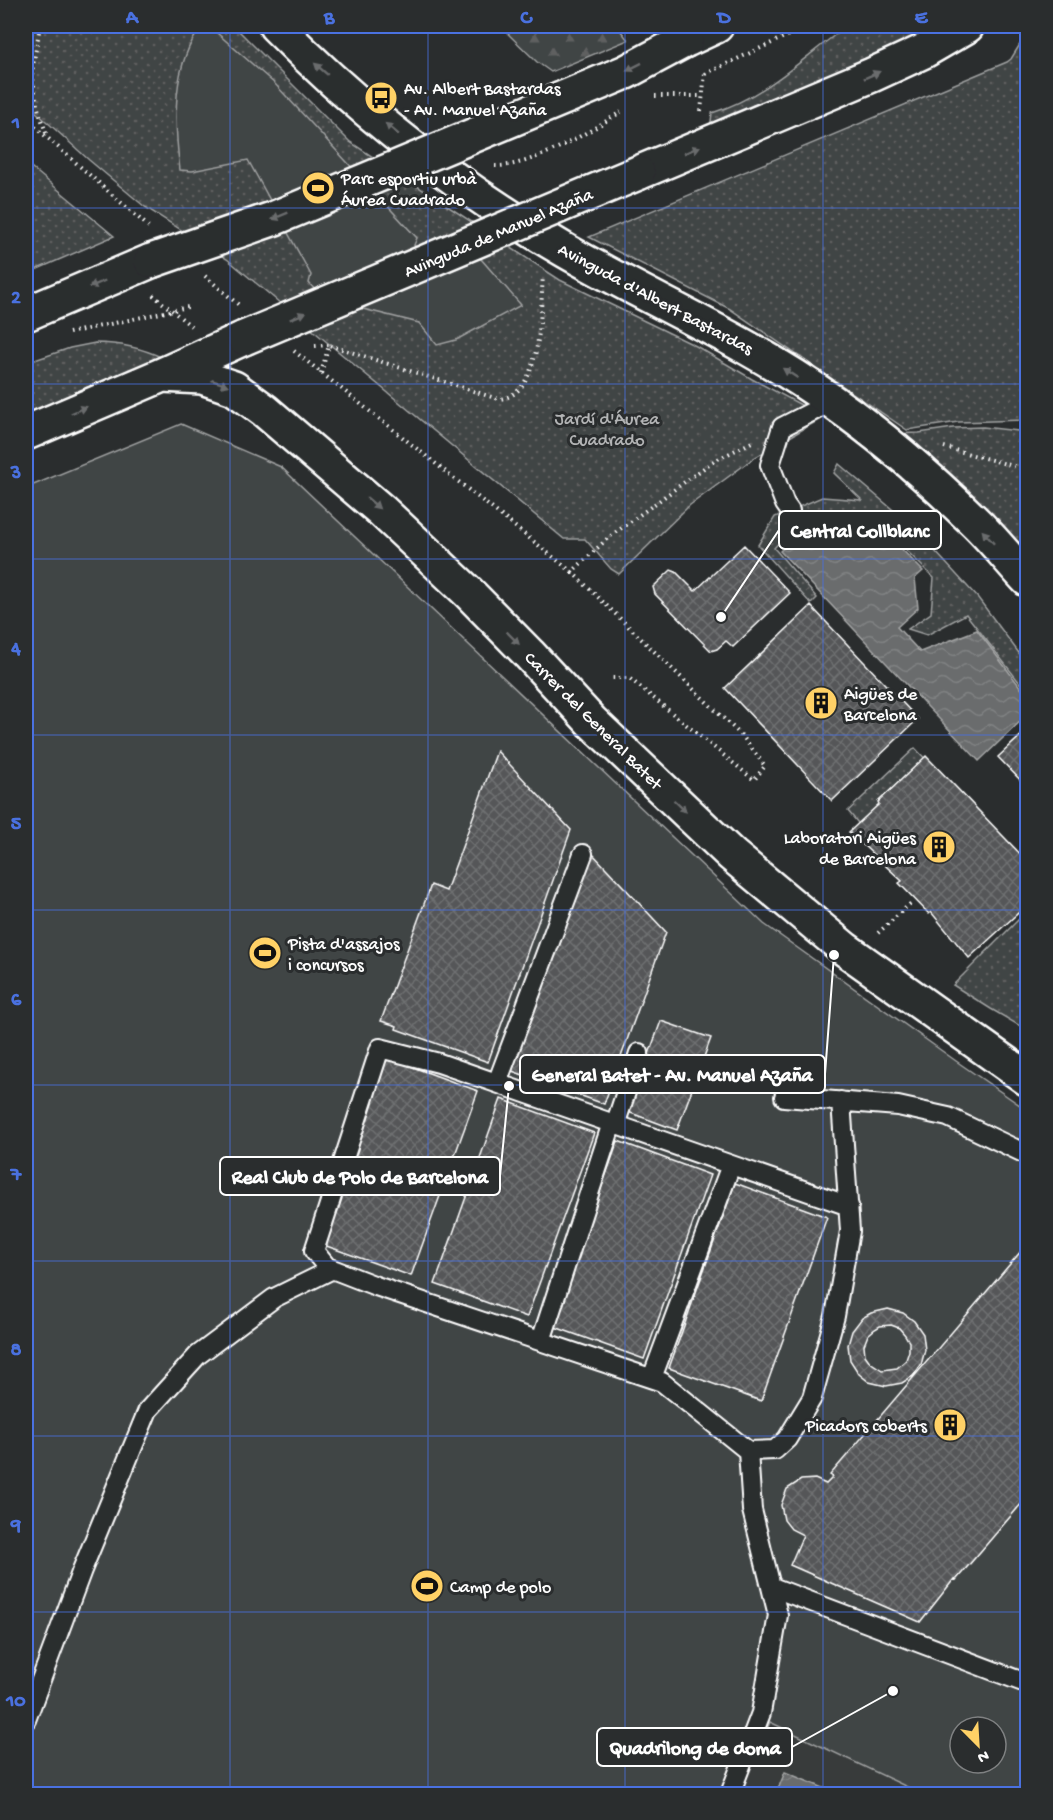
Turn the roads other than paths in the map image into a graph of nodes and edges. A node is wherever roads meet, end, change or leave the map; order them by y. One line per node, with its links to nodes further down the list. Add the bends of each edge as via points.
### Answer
1 (276, 26): 6 (street, Avinguda d'Albert Bastardas, one-way to 1, via 769,360 505,214 436,165)
2 (716, 26): 4 (street, one-way to 4, bridge, via 696,52 626,72 275,218 152,246)
3 (967, 26): 5 (street, Avinguda de Manuel Azaña, one-way to 3, bridge, via 246,326 638,173 872,75)
4 (26, 314)
5 (162, 375): 7 (street, Avinguda de Manuel Azaña, one-way to 5); 12 (street, Carrer del General Batet, one-way to 12, via 202,377 234,388 264,410 382,511 468,592 591,722 732,855 845,949)
6 (832, 401): 8 (lane, via 782,427 770,465); 9 (street, Avinguda d'Albert Bastardas, one-way to 6, via 925,475)
7 (26, 433)
8 (790, 511)
9 (1028, 580)
10 (583, 854): 13 (lane)
11 (639, 1053): 16 (lane)
12 (1022, 1072)
13 (497, 1083): 16 (lane); 20 (lane, via 380,1048 314,1251)
14 (784, 1097): 15 (lane)
15 (841, 1101): 17 (lane, via 898,1106 948,1117); 19 (lane)
16 (613, 1124): 18 (lane); 21 (lane)
17 (1028, 1155)
18 (731, 1165): 19 (lane); 22 (lane)
19 (849, 1206): 23 (lane, via 850,1231 835,1316 812,1398 788,1439 775,1450)
20 (333, 1269): 21 (lane); 26 (lane, via 274,1299 198,1355 148,1410)
21 (542, 1341): 22 (lane)
22 (652, 1378): 23 (lane)
23 (748, 1451): 24 (lane, via 752,1510)
24 (772, 1587): 25 (lane); 27 (lane, via 778,1615 760,1713)
25 (1023, 1682)
26 (26, 1720)
27 (730, 1794)

